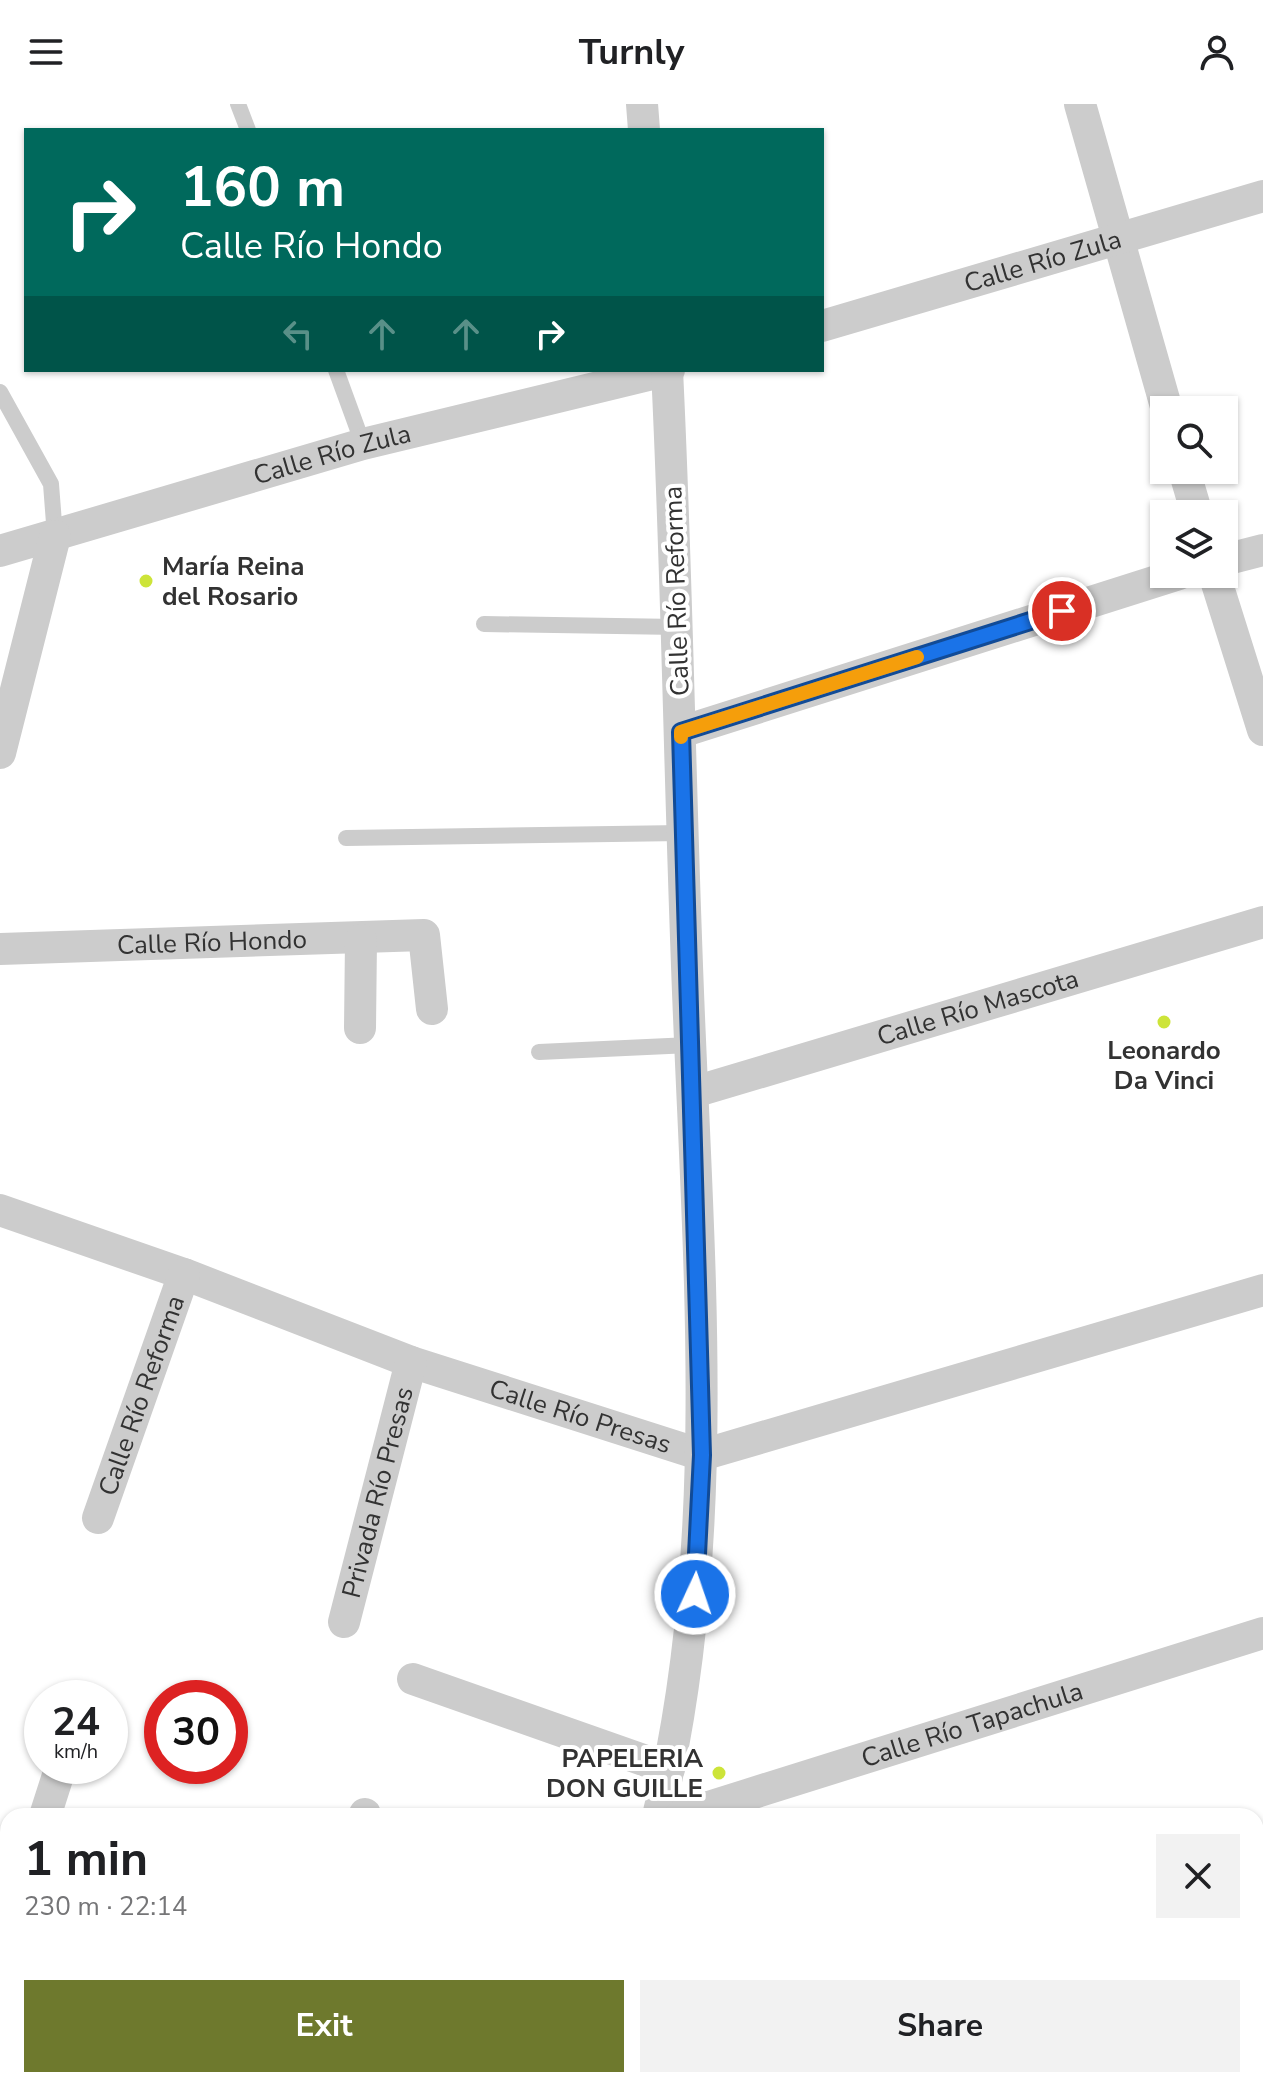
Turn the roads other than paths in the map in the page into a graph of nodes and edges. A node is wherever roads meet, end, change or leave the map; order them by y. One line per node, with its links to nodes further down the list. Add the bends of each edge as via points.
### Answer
1 (238, 104): 4 (lane)
2 (642, 104): 5 (street)
3 (1080, 104): 7 (street)
4 (247, 128)
5 (644, 128)
6 (1263, 196): 7 (street, Calle Río Zula)
7 (1119, 240): 8 (street, Calle Río Zula); 13 (street)
8 (824, 325)
9 (337, 372): 14 (lane)
10 (660, 372): 14 (street, Calle Río Zula)
11 (668, 372): 22 (street, Calle Río Reforma)
12 (0, 392): 15 (lane, via 51,484)
13 (1163, 396)
14 (363, 444): 15 (street, Calle Río Zula)
15 (55, 536): 17 (street, Calle Río Zula); 25 (street)
16 (1263, 550): 18 (street)
17 (0, 551)
18 (1238, 556)
19 (1150, 583): 24 (street)
20 (1218, 588): 23 (street)
21 (484, 624): 22 (lane)
22 (678, 627): 24 (street, Calle Río Reforma)
23 (1263, 730)
24 (681, 732): 26 (street, Calle Río Reforma)
25 (0, 753)
26 (682, 833): 27 (lane); 33 (street, Calle Río Reforma)
27 (346, 838)
28 (1263, 922): 35 (street, Calle Río Mascota)
29 (361, 940): 30 (street, Calle Río Hondo); 31 (street, Calle Río Hondo, via 424,935); 32 (street)
30 (0, 949)
31 (432, 1009)
32 (360, 1028)
33 (690, 1045): 34 (lane); 35 (street, Calle Río Reforma)
34 (539, 1052)
35 (694, 1092): 40 (street, Calle Río Reforma)
36 (0, 1210): 37 (street, Calle Río Presas)
37 (184, 1274): 39 (street, Calle Río Presas); 41 (street, Calle Río Reforma)
38 (1263, 1290): 40 (street, Calle Río Presas)
39 (411, 1362): 40 (street, Calle Río Presas); 42 (street, Privada Río Presas)
40 (702, 1455): 45 (street, Calle Río Reforma, via 694,1621)
41 (98, 1518)
42 (344, 1622)
43 (1263, 1633): 49 (street, Calle Río Tapachula)
44 (413, 1679): 45 (street)
45 (669, 1769): 48 (street, Calle Río Reforma)
46 (55, 1784): 47 (street)
47 (48, 1808)
48 (660, 1808)
49 (705, 1808)

